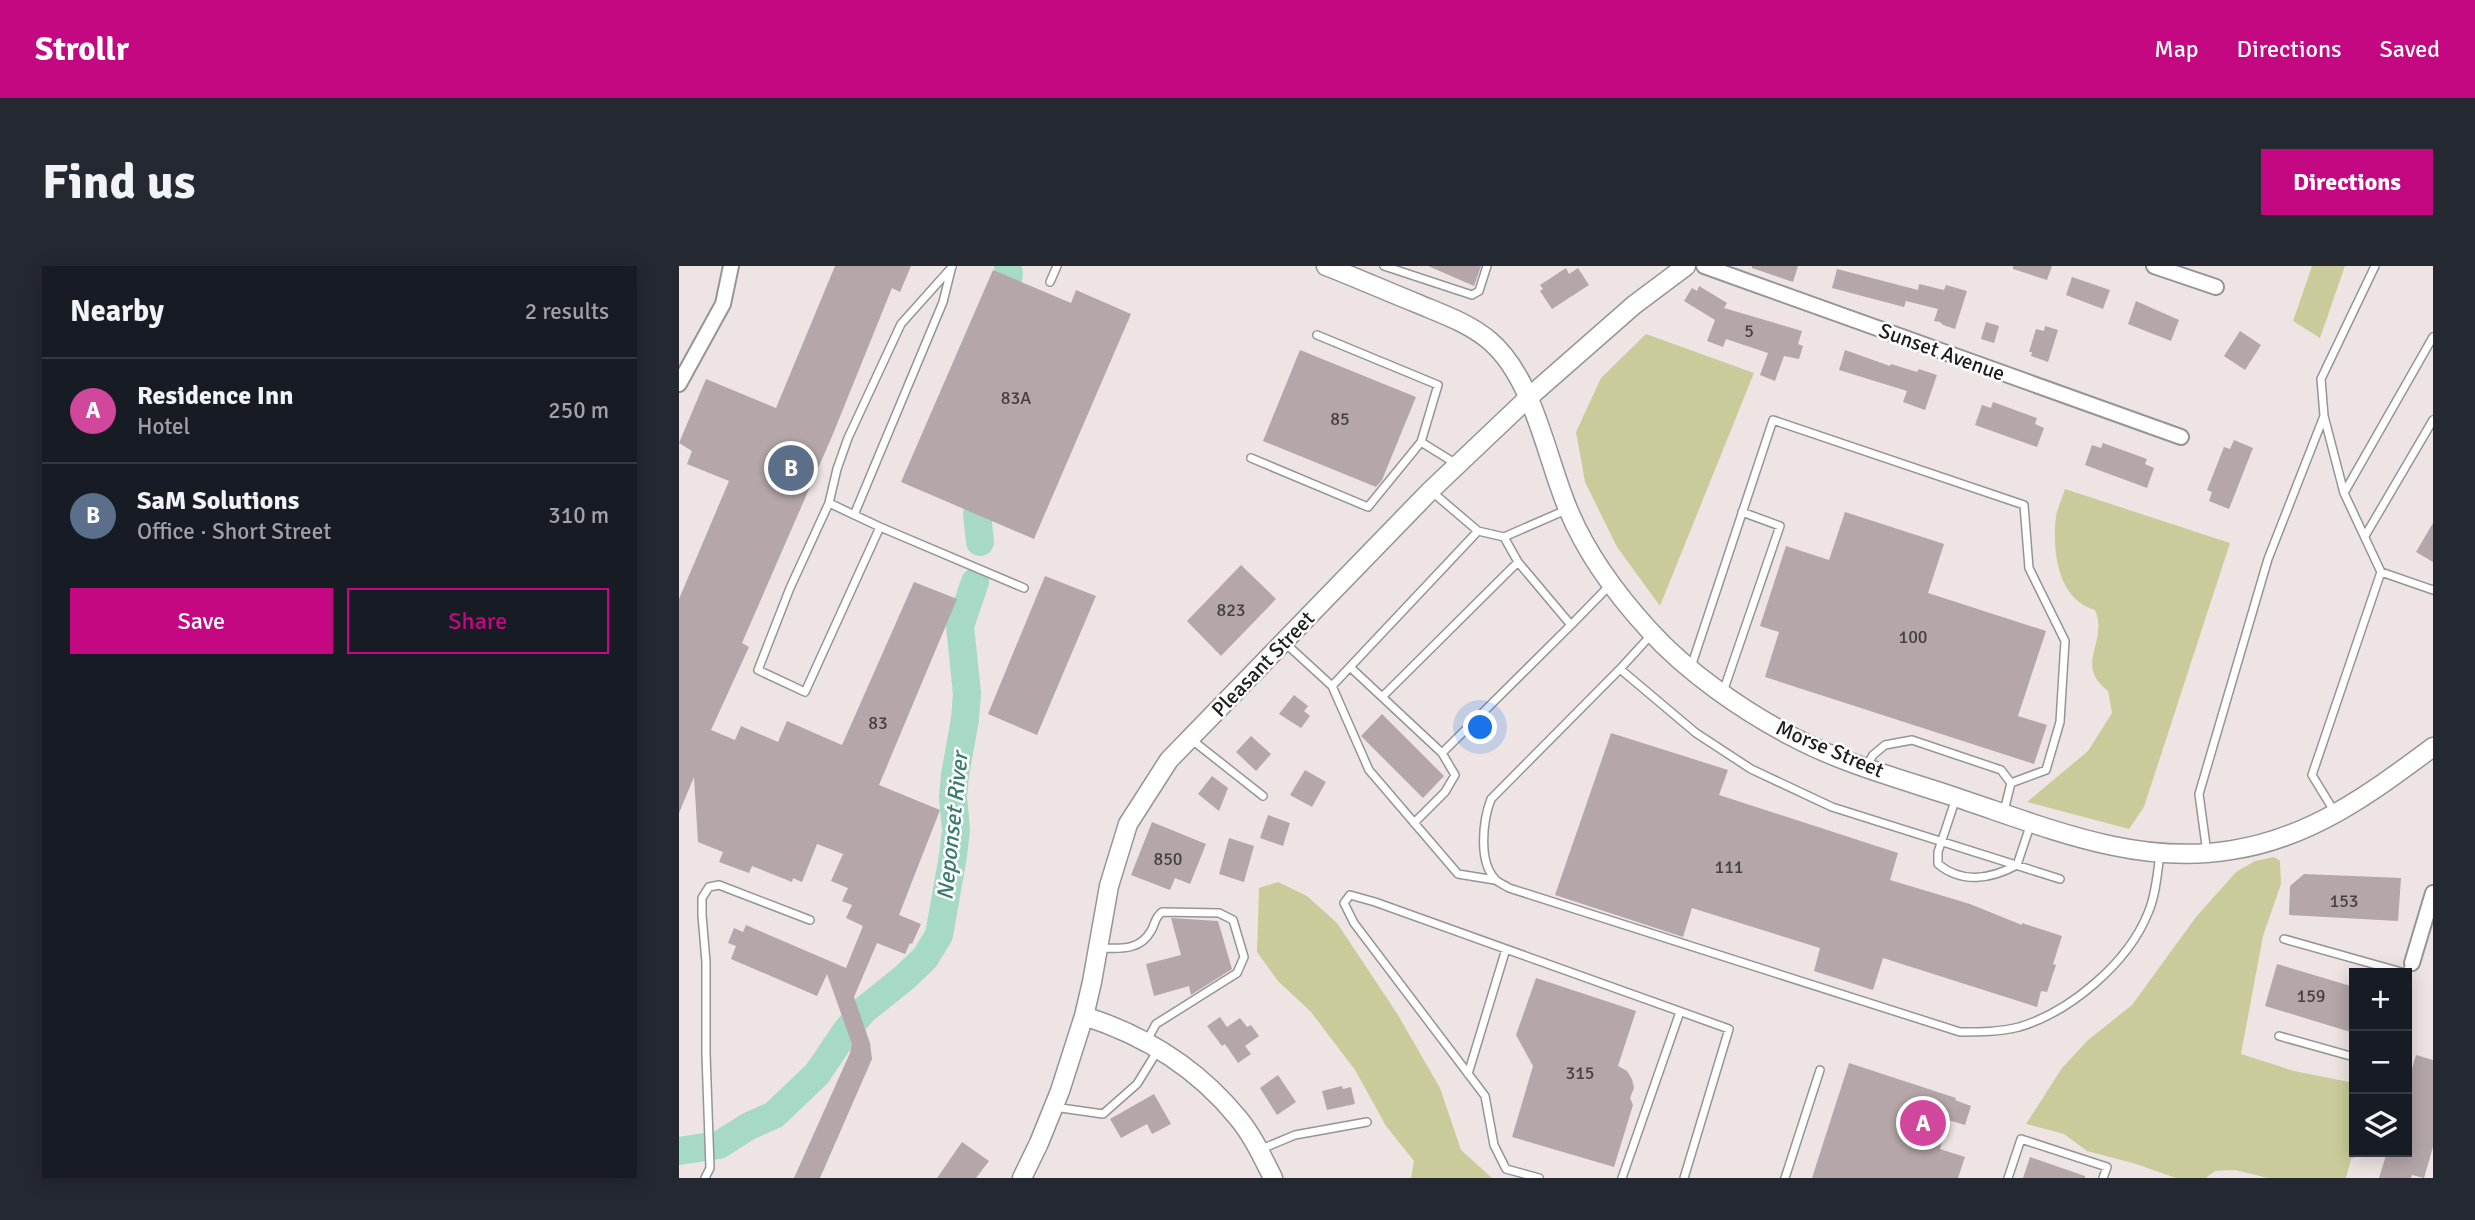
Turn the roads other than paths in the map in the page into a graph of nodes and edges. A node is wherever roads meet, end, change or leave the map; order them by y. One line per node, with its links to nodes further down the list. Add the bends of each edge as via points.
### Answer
1 (731, 266): 16 (street, via 723,303)
2 (952, 266): 26 (lane, via 901,324 848,438); 29 (lane, via 938,315)
3 (1057, 266): 12 (lane)
4 (1327, 266): 11 (street, Morse Street)
5 (1384, 266): 6 (lane, via 1472,295 1479,291)
6 (1487, 266)
7 (1686, 266): 17 (street, Pleasant Street)
8 (1704, 266): 20 (street, Sunset Avenue)
9 (2154, 266): 13 (street)
10 (2375, 266): 18 (lane, via 2321,379)
11 (1356, 271): 17 (street, Morse Street, via 1465,323 1488,339 1513,368)
12 (1050, 282)
13 (2215, 287)
14 (1317, 335): 21 (lane, via 1438,386)
15 (2433, 337): 25 (lane)
16 (679, 384)
17 (1528, 398): 23 (street, Pleasant Street); 27 (street, Morse Street)
18 (2324, 416): 25 (lane); 60 (lane, via 2268,559 2199,794)
19 (2433, 420): 32 (lane)
20 (2181, 437)
21 (1421, 442): 22 (lane, via 1368,507); 23 (lane)
22 (1251, 458)
23 (1459, 465): 24 (street, Pleasant Street)
24 (1430, 491): 31 (lane); 41 (street, Pleasant Street)
25 (2344, 493): 32 (lane)
26 (829, 503): 29 (lane); 30 (lane, via 758,670 805,692)
27 (1568, 509): 33 (lane); 36 (street, Morse Street)
28 (1742, 512): 43 (lane); 46 (lane, via 1780,526); 52 (lane, via 1773,420 2024,505 2029,568 2065,641 2060,722 2046,770)
29 (854, 515): 30 (lane)
30 (880, 527): 37 (lane)
31 (1478, 531): 33 (lane); 42 (lane)
32 (2365, 536): 35 (lane)
33 (1504, 537): 34 (lane)
34 (1518, 562): 39 (lane); 47 (lane)
35 (2381, 572): 38 (lane); 56 (lane, via 2312,775)
36 (1612, 584): 39 (lane); 40 (street, Morse Street)
37 (1024, 587)
38 (2433, 590)
39 (1571, 625): 50 (lane)
40 (1652, 634): 43 (street, Morse Street); 44 (lane)
41 (1284, 642): 45 (lane); 48 (street, Pleasant Street)
42 (1350, 667): 45 (lane); 47 (lane)
43 (1691, 667): 46 (street, Morse Street)
44 (1621, 669): 59 (lane, via 1696,733 1751,769 1832,807); 64 (lane, via 1491,799 1484,817 1484,843)
45 (1332, 686): 58 (lane, via 1369,770)
46 (1723, 693): 51 (street, Morse Street, via 1794,738)
47 (1382, 697): 50 (lane)
48 (1191, 739): 53 (lane); 68 (street, Pleasant Street, via 1169,760 1128,824)
49 (2433, 747): 56 (street, Morse Street)
50 (1442, 753): 58 (lane, via 1455,775)
51 (1866, 768): 52 (lane, via 1885,745 1912,740 2000,770); 54 (street, Morse Street)
52 (2011, 783): 55 (lane)
53 (1263, 796)
54 (1956, 797): 55 (street, Morse Street); 59 (lane)
55 (2004, 813): 57 (street, Morse Street)
56 (2335, 815): 60 (street, Morse Street, via 2276,840)
57 (2032, 822): 61 (street, Morse Street, via 2099,844); 62 (lane)
58 (1414, 823): 64 (lane, via 1458,874)
59 (1941, 841): 62 (lane); 62 (lane, via 1938,864 1946,871 1984,878)
60 (2207, 854): 61 (street, Morse Street)
61 (2160, 855): 64 (lane, via 2149,911 2119,959 2054,1012 2017,1027 1987,1032 1960,1032)
62 (2017, 865): 63 (lane)
63 (2060, 879)
64 (1495, 880)
65 (2433, 893): 71 (street)
66 (810, 920): 82 (lane, via 719,885 709,887 702,898 710,1168)
67 (2284, 939): 70 (lane)
68 (1096, 948): 73 (street, Pleasant Street); 75 (lane, via 1138,945 1162,912 1219,913 1233,920 1244,957 1237,973 1156,1024)
69 (1506, 949): 72 (lane); 78 (lane); 78 (lane, via 1375,902 1350,895 1344,903 1354,923)
70 (2399, 968)
71 (2408, 968)
72 (1680, 1012): 86 (lane); 87 (lane, via 1729,1029)
73 (1084, 1016): 75 (street, via 1116,1026); 79 (street, Pleasant Street)
74 (2279, 1036): 76 (lane)
75 (1152, 1046): 79 (lane, via 1137,1084 1103,1114); 81 (street, via 1209,1086 1240,1119)
76 (2349, 1056)
77 (1820, 1070): 88 (lane)
78 (1468, 1074): 85 (lane, via 1485,1096 1494,1145 1506,1169)
79 (1054, 1107): 83 (street, Pleasant Street)
80 (1367, 1122): 81 (lane, via 1295,1135)
81 (1259, 1150): 84 (street)
82 (705, 1178)
83 (1022, 1178)
84 (1273, 1178)
85 (1539, 1178)
86 (1622, 1178)
87 (1684, 1178)
88 (1785, 1178)
89 (2008, 1178): 90 (lane, via 2021,1139 2106,1167)
90 (2103, 1178)

